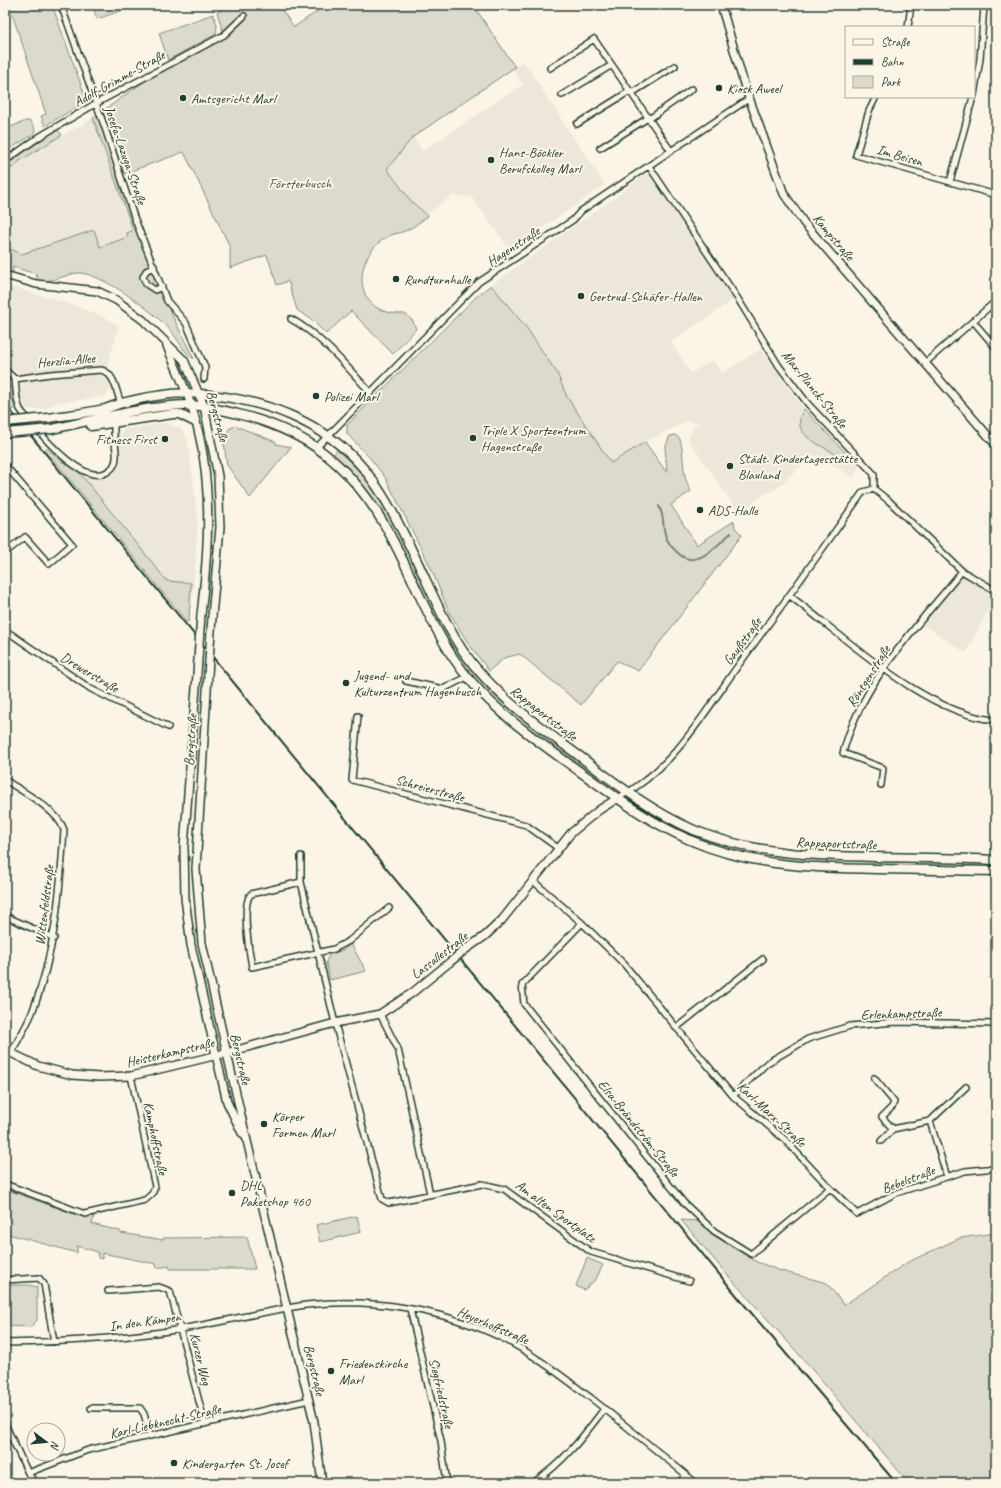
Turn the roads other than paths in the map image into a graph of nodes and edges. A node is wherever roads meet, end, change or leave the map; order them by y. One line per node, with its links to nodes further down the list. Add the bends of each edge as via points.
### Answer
1 (61, 5): 20 (street, Josefa-Lazuga-Straße)
2 (721, 5): 17 (main road, Kampstraße)
3 (911, 5): 9 (street)
4 (961, 5): 5 (street)
5 (966, 5): 6 (street)
6 (984, 6): 7 (street); 14 (street)
7 (996, 7)
8 (244, 16): 20 (street, Adolf-Grimme-Straße, via 224,35)
9 (908, 26)
10 (612, 65): 12 (street, via 594,39); 15 (street); 16 (street)
11 (675, 66): 15 (street)
12 (550, 68)
13 (692, 89): 21 (street)
14 (975, 90)
15 (631, 92): 21 (street); 22 (street)
16 (562, 95)
17 (750, 98): 24 (street, Hagenstraße); 37 (main road, Kampstraße, via 784,194 804,222)
18 (876, 98): 27 (street, Im Beisen, via 856,155)
19 (973, 98): 27 (street)
20 (95, 104): 25 (street, Adolf-Grimme-Straße, via 39,137); 29 (street, Josefa-Lazuga-Straße, via 134,217)
21 (649, 118): 23 (street); 24 (street)
22 (577, 124)
23 (600, 148)
24 (671, 151): 26 (street, Hagenstraße)
25 (5, 161)
26 (649, 166): 41 (street, Hagenstraße, via 479,282); 55 (street, Max-Planck-Straße, via 738,299 779,366 808,404 874,474)
27 (950, 182): 28 (street, Im Beisen)
28 (996, 195)
29 (154, 266): 31 (street, Josefa-Lazuga-Straße); 31 (street, via 146,271 143,277 146,284 155,290)
30 (5, 275): 35 (main road, Bergstraße, via 36,284 97,291 116,300 143,320)
31 (162, 287): 40 (street, Josefa-Lazuga-Straße, via 167,301 186,323 205,367)
32 (996, 301): 34 (street)
33 (291, 319): 41 (street, via 318,337)
34 (973, 321): 36 (street); 37 (street)
35 (166, 342): 42 (main road, Bergstraße, via 184,360); 43 (main road, Bergstraße)
36 (996, 348)
37 (925, 362): 52 (main road, Kampstraße)
38 (5, 370): 39 (street)
39 (16, 379): 44 (street, Herzlia-Allee, via 106,371); 47 (street, via 21,411 45,441 74,464 89,472 105,473 114,465 116,456 112,429)
40 (204, 379)
41 (370, 392): 51 (street, Hagenstraße)
42 (200, 393): 43 (main road); 46 (main road, Bergstraße); 51 (main road, Rappaportstraße, via 271,407 299,419)
43 (186, 394): 44 (main road, via 170,394); 45 (main road, Bergstraße)
44 (121, 403): 48 (main road, bridge, via 107,408 48,418)
45 (191, 405): 46 (main road); 47 (main road, via 172,406); 49 (main road, Bergstraße)
46 (204, 406): 53 (main road, Rappaportstraße, via 268,422); 88 (main road, Bergstraße, bridge, via 218,476 220,527 196,869 202,943)
47 (116, 418): 49 (main road, via 179,414); 50 (main road, bridge, via 52,429)
48 (5, 422)
49 (195, 422): 89 (main road, Bergstraße, bridge, via 207,477 209,526 183,869 191,945)
50 (5, 433)
51 (327, 436): 53 (street, Hagenstraße); 69 (main road, Rappaportstraße, via 355,458 384,498 452,632 485,680 512,706)
52 (996, 445)
53 (317, 447): 62 (main road, Rappaportstraße, via 350,478 382,522 441,639)
54 (5, 465): 56 (street, via 72,544 49,564 24,538)
55 (874, 489): 57 (street); 59 (street, Gaußstraße, via 863,492)
56 (5, 553)
57 (962, 572): 58 (street); 61 (street, Röntgenstraße)
58 (996, 591)
59 (790, 596): 61 (street); 69 (street, Gaußstraße, via 675,753 639,787)
60 (5, 630): 66 (street, Drewerstraße, via 91,689)
61 (883, 668): 65 (street, via 932,700 976,717); 68 (street, Röntgenstraße, via 863,702 843,754 883,768)
62 (467, 677): 63 (street, via 443,689); 70 (main road, Rappaportstraße, via 484,696 525,732)
63 (406, 681)
64 (358, 716): 71 (street, Schreierstraße, via 352,780 526,825)
65 (996, 720)
66 (168, 727)
67 (5, 780): 80 (street, Wittenfeldstraße, via 39,802 62,824 64,830)
68 (881, 785)
69 (628, 793): 70 (street, Gaußstraße); 73 (main road, Rappaportstraße, via 691,828 715,838 754,848 794,855)
70 (618, 798): 71 (main road, Lassallestraße, via 598,810); 74 (main road, Rappaportstraße, via 636,812 692,841 751,860 818,868)
71 (558, 848): 75 (main road, Lassallestraße)
72 (301, 856): 76 (street, Am alten Sportplatz)
73 (996, 860)
74 (996, 871)
75 (533, 881): 79 (street, Karl-Marx-Straße); 83 (main road, Lassallestraße, bridge, via 502,920 485,936 412,993)
76 (301, 882): 81 (street, Am alten Sportplatz); 81 (street, via 251,894 247,898 252,967)
77 (389, 908): 81 (street, via 349,941)
78 (5, 916): 80 (street)
79 (582, 923): 86 (street, Karl-Marx-Straße, via 624,964); 101 (street, Elsa-Brändström-Straße, via 522,985 524,1004 684,1204 714,1231 751,1254)
80 (54, 938): 87 (street, Wittenfeldstraße, via 32,1014)
81 (319, 951): 84 (street, Am alten Sportplatz)
82 (763, 959): 86 (street)
83 (380, 1014): 84 (main road, Lassallestraße); 102 (street, via 398,1049)
84 (335, 1023): 88 (main road, Lassallestraße); 102 (street, Am alten Sportplatz, via 382,1199 389,1204)
85 (996, 1024): 93 (street, Erlenkampstraße, via 895,1022 850,1026 808,1039 767,1063)
86 (676, 1028): 93 (street, Karl-Marx-Straße)
87 (8, 1052): 90 (main road, Heisterkampstraße, via 38,1066 72,1075)
88 (226, 1053): 89 (main road, Heisterkampstraße); 97 (main road, Bergstraße)
89 (216, 1055): 90 (main road, Heisterkampstraße); 97 (main road, Bergstraße, via 227,1102)
90 (131, 1076): 100 (street, Kamphoffstraße, via 155,1187 145,1200 85,1214)
91 (874, 1078): 95 (street, via 894,1102 882,1117)
92 (966, 1086): 94 (street)
93 (733, 1096): 101 (street, Karl-Marx-Straße, via 784,1139)
94 (930, 1120): 95 (street); 99 (street, Bebelstraße)
95 (893, 1129): 96 (street)
96 (881, 1141)
97 (248, 1148): 107 (main road, Bergstraße)
98 (996, 1168): 99 (street, Bebelstraße, via 965,1171)
99 (946, 1177): 103 (street, Bebelstraße, via 896,1193)
100 (5, 1184)
101 (830, 1188): 103 (street, Karl-Marx-Straße)
102 (430, 1194): 105 (street, Am alten Sportplatz, via 482,1184 504,1189 591,1252)
103 (857, 1214)
104 (5, 1280): 110 (street, via 39,1278 44,1284)
105 (690, 1281)
106 (108, 1291): 109 (street, Kurzer Weg, via 159,1288 170,1291)
107 (286, 1308): 108 (street, Heyerhoffstraße, via 356,1303); 109 (street, In den Kämpen); 112 (main road, Bergstraße)
108 (410, 1309): 114 (street, Heyerhoffstraße, via 457,1321 502,1338 556,1371); 122 (street, Siegfriedstraße, via 441,1441)
109 (181, 1329): 110 (street, In den Kämpen, via 116,1338); 116 (street, Kurzer Weg)
110 (54, 1342): 111 (street, In den Kämpen)
111 (5, 1343)
112 (309, 1400): 116 (street, Karl-Liebknecht-Straße); 121 (main road, Bergstraße, via 317,1435)
113 (91, 1408): 117 (street, via 140,1408)
114 (604, 1409): 119 (street, Heyerhoffstraße); 123 (street, via 572,1451)
115 (5, 1424): 118 (street)
116 (205, 1424): 117 (street, Karl-Liebknecht-Straße)
117 (150, 1436): 118 (street, Karl-Liebknecht-Straße, via 88,1450)
118 (28, 1473): 120 (street)
119 (686, 1475): 124 (street); 125 (street, Heyerhoffstraße)
120 (35, 1483)
121 (322, 1483)
122 (447, 1483)
123 (533, 1483)
124 (679, 1483)
125 (696, 1483)

